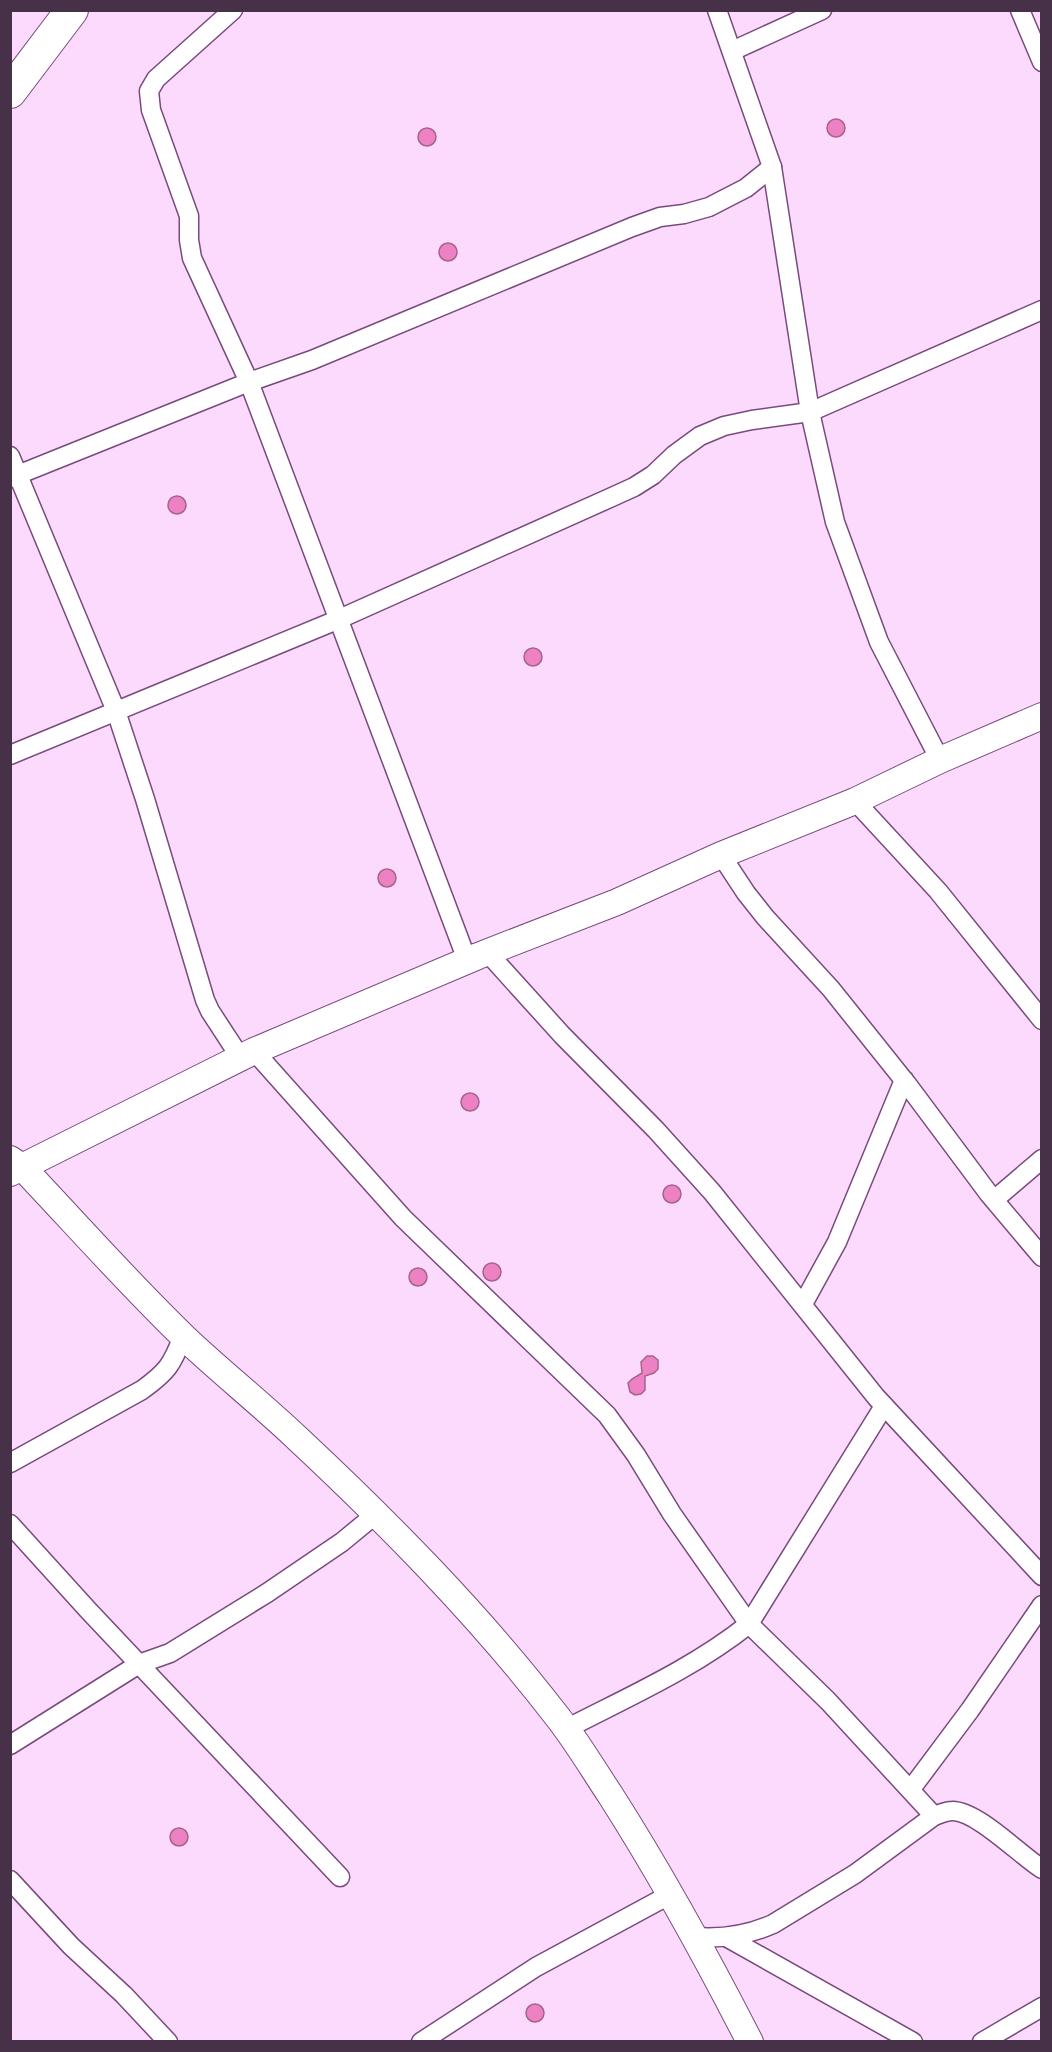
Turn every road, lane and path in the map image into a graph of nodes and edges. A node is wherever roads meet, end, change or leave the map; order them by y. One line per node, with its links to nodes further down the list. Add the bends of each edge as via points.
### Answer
1 (72, 10): 8 (highway)
2 (233, 10): 11 (street, via 156,79 149,101 189,216 192,258)
3 (717, 10): 6 (street)
4 (822, 10): 6 (street)
5 (1020, 10): 7 (street)
6 (732, 51): 9 (street)
7 (1041, 62)
8 (10, 92)
9 (772, 167): 11 (street, via 746,188 709,207 632,227 312,360); 12 (street)
10 (1041, 310): 12 (street)
11 (249, 382): 14 (street); 15 (street)
12 (810, 412): 15 (street, via 724,426 700,436 634,487); 19 (street, via 835,522 879,642)
13 (10, 456): 14 (street)
14 (15, 476): 16 (street)
15 (337, 620): 16 (street); 22 (street)
16 (116, 711): 18 (street); 24 (street, via 205,1000)
17 (1041, 716): 19 (street)
18 (10, 755)
19 (940, 760): 20 (street)
20 (855, 801): 21 (street); 23 (street, via 938,891)
21 (721, 855): 22 (street, via 617,902); 25 (street, via 765,917 831,989)
22 (477, 956): 24 (street); 30 (street, via 657,1130)
23 (1041, 1020)
24 (247, 1054): 27 (street); 38 (street, via 403,1218 607,1415)
25 (904, 1080): 28 (street); 30 (street, via 837,1242)
26 (1041, 1160): 28 (street)
27 (14, 1167): 31 (street)
28 (994, 1200): 29 (street)
29 (1041, 1257)
30 (803, 1304): 32 (street)
31 (183, 1336): 33 (street, via 172,1363 161,1377); 34 (street)
32 (884, 1406): 36 (street); 38 (street)
33 (10, 1463)
34 (376, 1514): 39 (street, via 267,1593 170,1653); 40 (street, via 498,1644)
35 (10, 1524): 39 (street)
36 (1041, 1576)
37 (1041, 1605): 42 (street)
38 (749, 1624): 40 (street, via 666,1678); 42 (street, via 828,1701)
39 (139, 1664): 41 (street); 45 (street)
40 (566, 1729): 47 (street)
41 (10, 1745)
42 (910, 1790): 43 (street)
43 (934, 1816): 44 (street, via 953,1810 971,1816); 49 (street, via 855,1874 774,1924)
44 (1041, 1869)
45 (340, 1877)
46 (10, 1880): 51 (street)
47 (671, 1894): 48 (street); 52 (street, via 536,1967)
48 (696, 1937): 49 (street); 53 (street)
49 (728, 1938): 54 (street)
50 (1041, 2007): 55 (street)
51 (168, 2042)
52 (421, 2042)
53 (750, 2042)
54 (913, 2042)
55 (982, 2042)

